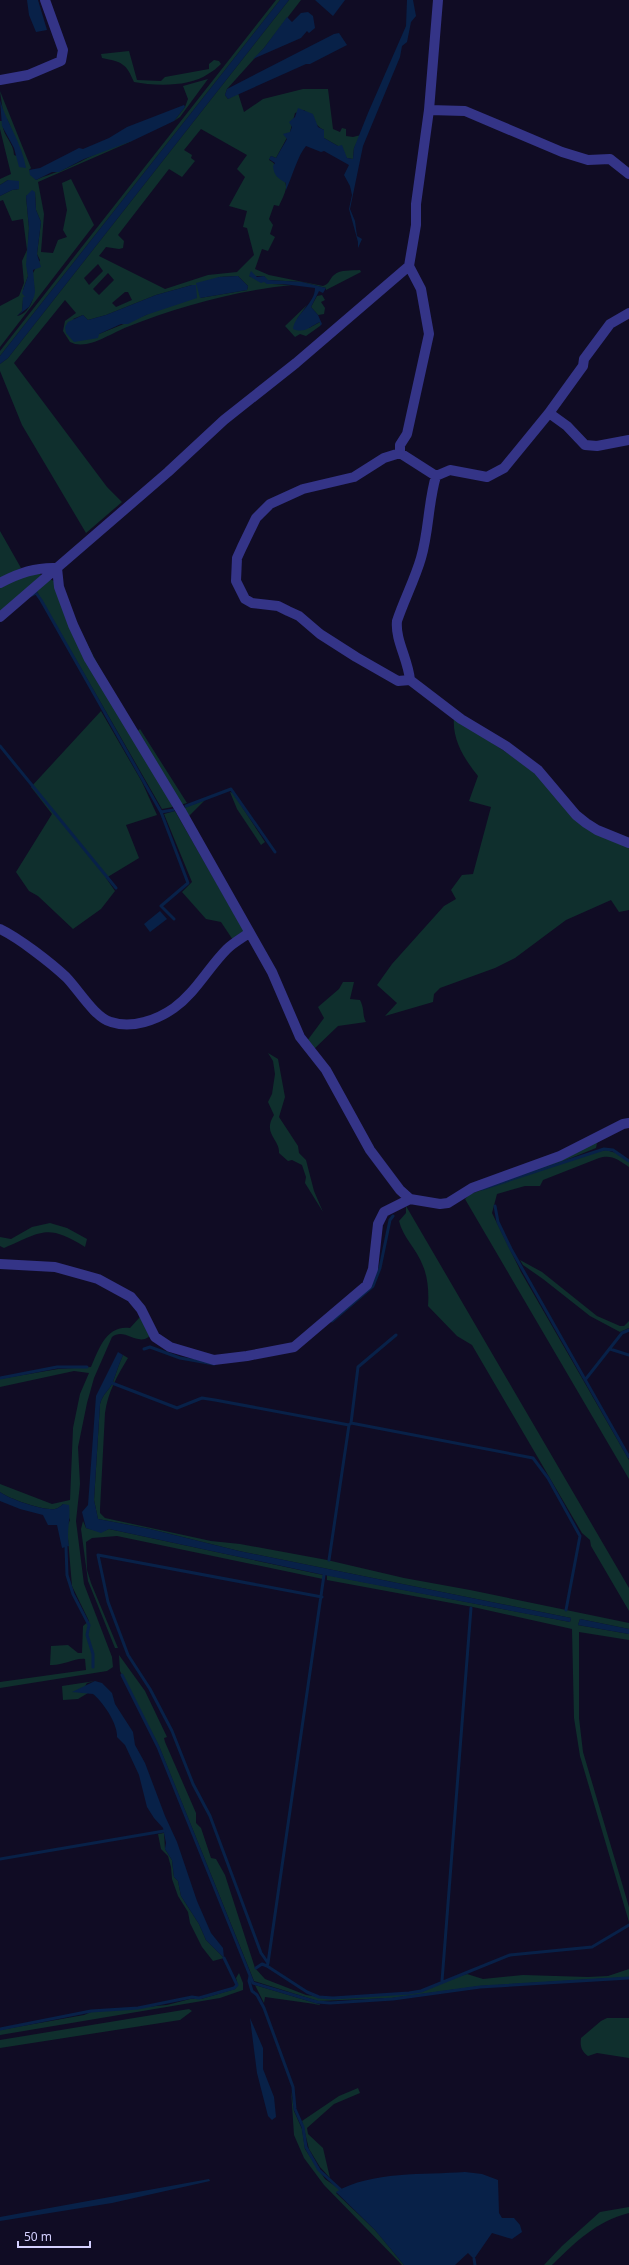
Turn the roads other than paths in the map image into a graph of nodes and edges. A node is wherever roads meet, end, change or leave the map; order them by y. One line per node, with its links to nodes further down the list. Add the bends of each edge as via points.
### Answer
1 (45, 0): 3 (street, via 62,50 61,61 28,75)
2 (438, 0): 4 (street)
3 (0, 80)
4 (430, 110): 5 (street, via 465,110 568,154 588,160 610,158); 6 (street)
5 (629, 174)
6 (409, 266): 10 (street, via 421,289 429,334 407,434 400,445); 12 (street, via 296,363 224,420)
7 (629, 313): 8 (street, via 610,324)
8 (549, 413): 9 (street, via 567,426 585,445 597,446); 11 (street, via 504,468 487,477 450,470)
9 (629, 440)
10 (400, 453): 11 (street); 15 (street, via 384,458 354,477 303,489 270,504 256,518 237,558 236,582 249,601 278,606 299,616 320,634 356,657 398,681)
11 (436, 476): 15 (street, via 430,496 427,536 421,559 397,621 396,631 407,660)
12 (57, 568): 13 (street, via 40,567 16,574); 14 (street); 18 (street, via 59,587 89,660)
13 (0, 583)
14 (0, 617)
15 (410, 680): 16 (street, via 461,719 506,746 538,770 576,815 586,823)
16 (629, 843)
17 (0, 929): 18 (street, via 55,967 95,1011 110,1022 127,1025 142,1023 175,1007 199,985 228,949)
18 (249, 933): 20 (street, via 272,972 300,1037 326,1070 370,1150 400,1190)
19 (629, 1123): 20 (street, via 560,1156 472,1188 448,1203)
20 (410, 1199): 21 (street, via 384,1212 378,1224 373,1269 368,1285 294,1347 247,1356 214,1360 170,1347 155,1337 131,1297 98,1278 55,1267)
21 (0, 1264)

